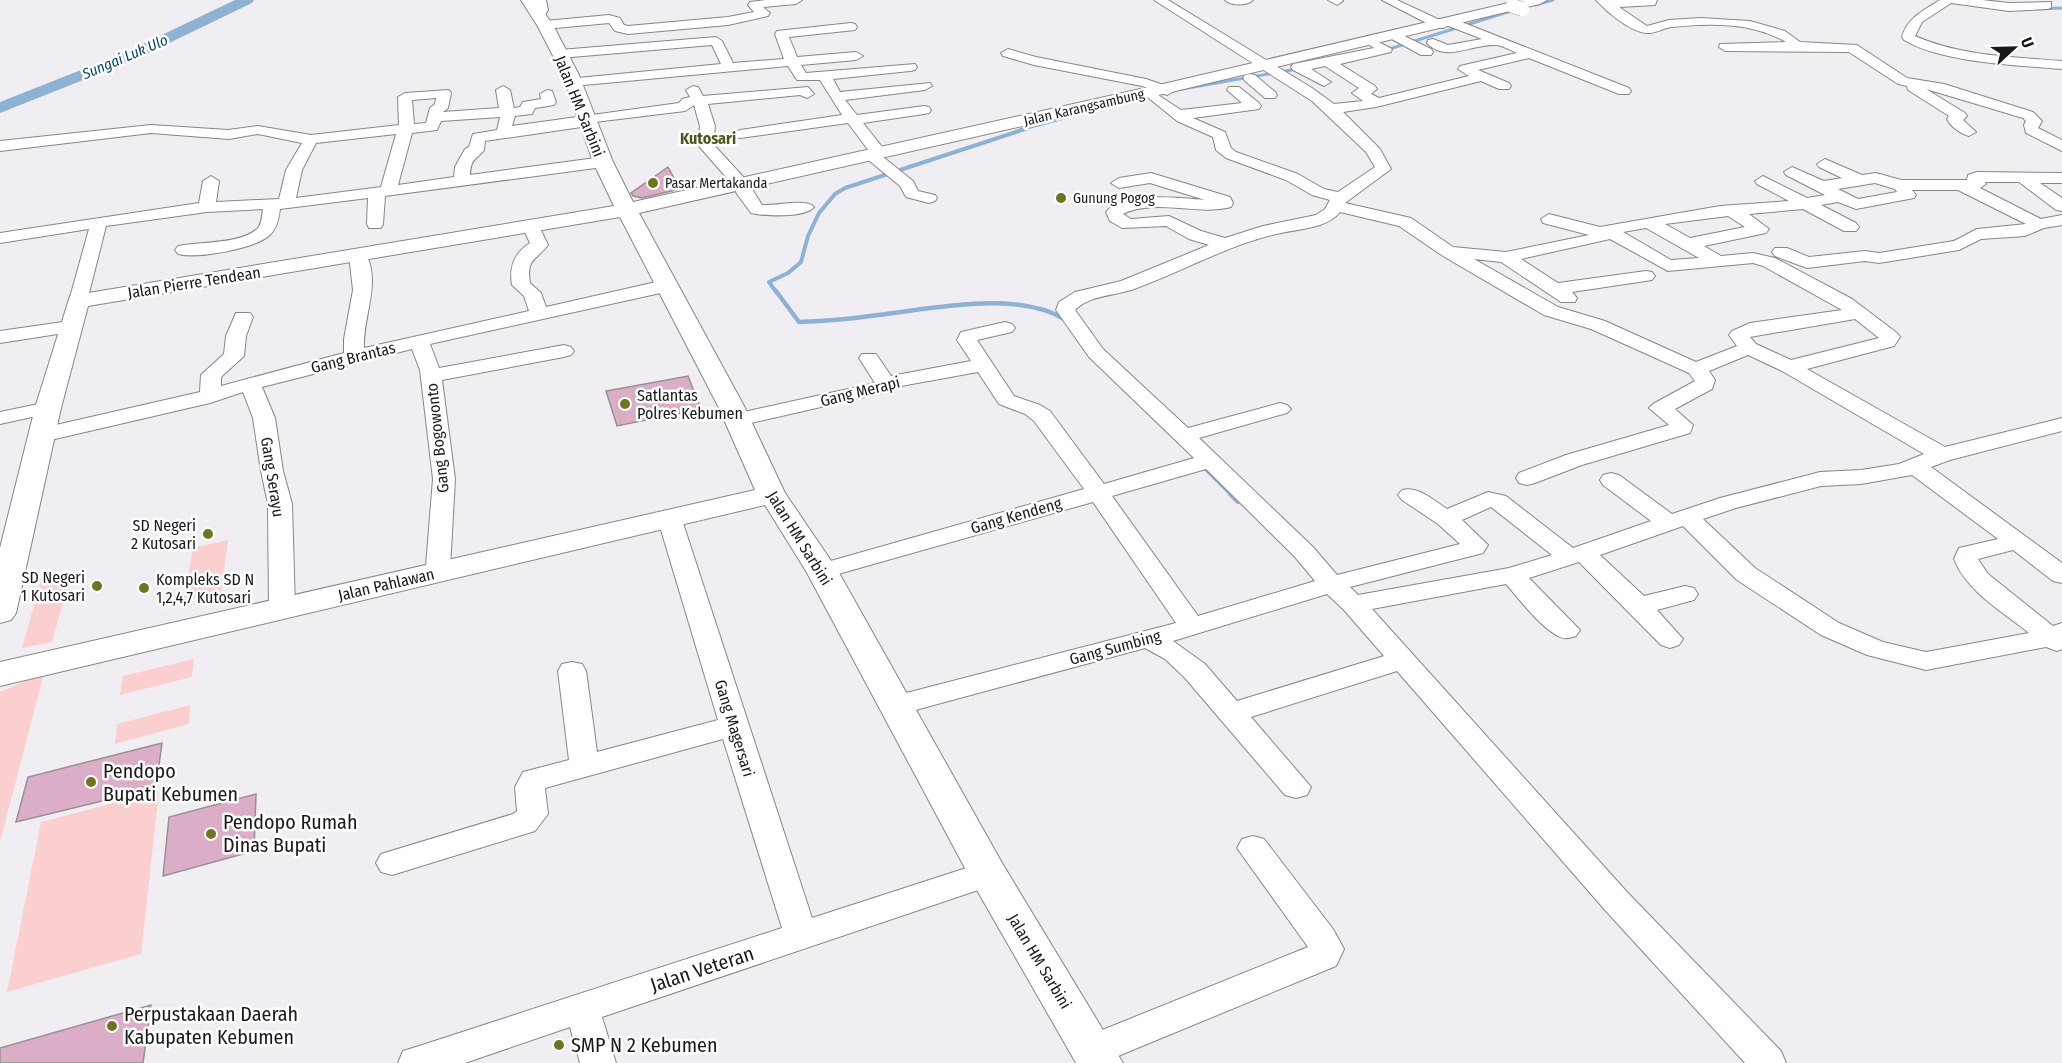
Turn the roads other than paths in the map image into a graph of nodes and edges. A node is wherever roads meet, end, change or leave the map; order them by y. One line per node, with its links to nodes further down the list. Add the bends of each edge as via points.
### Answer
1 (528, 0): 13 (main road, Jalan HM Sarbini)
2 (796, 0): 14 (street, via 754,5)
3 (1160, 0): 33 (street)
4 (1231, 0): 5 (street)
5 (1247, 0)
6 (1388, 0): 16 (street)
7 (1651, 0): 9 (street)
8 (2031, 0): 12 (street)
9 (1605, 1): 19 (street, via 1641,33 1666,24 1734,23 1778,32)
10 (1948, 1): 12 (street); 28 (street, via 1914,22 1908,37 1958,52)
11 (1523, 4): 16 (main road, Jalan Karangsambung)
12 (2055, 6)
13 (541, 14): 14 (street, via 609,19 628,30); 23 (main road, Jalan HM Sarbini)
14 (765, 15): 15 (street); 15 (street, via 810,14 819,22 844,28)
15 (782, 34): 26 (street)
16 (1435, 34): 17 (street); 18 (street); 18 (street, via 1445,49); 21 (main road, Jalan Karangsambung)
17 (1498, 41): 18 (street); 24 (street)
18 (1475, 44)
19 (1799, 46): 20 (street); 35 (street, via 1854,49)
20 (1725, 47)
21 (1368, 52): 27 (street); 33 (main road, Jalan Karangsambung)
22 (1008, 53): 45 (street, via 1146,83)
23 (560, 54): 30 (street, via 716,41); 36 (main road, Jalan HM Sarbini)
24 (1530, 54): 34 (street, via 1465,69); 41 (street)
25 (856, 56): 26 (street)
26 (792, 62): 30 (street); 32 (street, via 802,78)
27 (1329, 63): 38 (street, via 1298,67 1324,83); 49 (street, via 1370,88 1359,93)
28 (2062, 65)
29 (910, 67): 32 (street)
30 (729, 68): 31 (street)
31 (684, 72): 36 (street); 48 (street)
32 (824, 76): 46 (street)
33 (1272, 76): 38 (street); 45 (main road, Jalan Karangsambung)
34 (1481, 77): 39 (street); 49 (street)
35 (1903, 81): 60 (street, via 1960,116 1954,120); 64 (street, via 1940,87 2028,115 2035,121 2031,130)
36 (573, 82): 56 (main road, Jalan HM Sarbini)
37 (925, 86): 46 (street)
38 (1302, 86): 50 (street)
39 (1504, 86)
40 (1234, 90): 54 (street, via 1254,106)
41 (1624, 91)
42 (547, 94): 47 (street, via 549,102 528,105 527,111)
43 (764, 94): 44 (street, via 803,90); 48 (street); 51 (street, via 787,109)
44 (807, 94)
45 (1157, 94): 54 (street); 65 (main road, Jalan Karangsambung)
46 (836, 97): 55 (street)
47 (505, 101): 53 (street); 59 (street)
48 (700, 101): 56 (street, via 687,102 685,107); 76 (street, via 709,132 706,145)
49 (1376, 103): 50 (street)
50 (1332, 109): 83 (street, via 1377,155 1383,169)
51 (816, 110)
52 (924, 110): 55 (street)
53 (438, 113): 58 (street, via 432,127); 58 (street, via 444,93 406,96)
54 (1179, 115): 83 (street, via 1220,135 1224,150 1231,155 1292,177)
55 (852, 119): 61 (street); 65 (street)
56 (587, 121): 59 (street); 66 (main road, Jalan HM Sarbini)
57 (38, 128): 63 (street)
58 (406, 130): 62 (street); 80 (street)
59 (503, 132): 73 (street, via 478,137 476,150 466,159)
60 (1969, 132)
61 (740, 134)
62 (311, 140): 63 (street, via 258,130 228,135 151,129); 85 (street, via 296,161)
63 (0, 145)
64 (2062, 146)
65 (875, 154): 76 (main road, Jalan Karangsambung); 82 (street, via 908,184 912,194)
66 (603, 162): 73 (street); 89 (main road, Jalan HM Sarbini)
67 (1825, 164): 71 (street)
68 (1792, 172): 79 (street)
69 (2022, 177): 70 (street); 78 (street, via 1977,177 1974,178 1978,184); 86 (street)
70 (2062, 178)
71 (1858, 180): 77 (street, via 1876,178); 79 (street)
72 (211, 181): 87 (street)
73 (462, 181): 80 (street)
74 (1763, 181): 84 (street)
75 (1119, 183): 101 (street, via 1151,178 1224,200 1218,205 1163,203 1114,212 1128,224 1169,221 1195,235)
76 (741, 184): 88 (street, via 757,209); 89 (main road, Jalan Karangsambung)
77 (1900, 185): 78 (street); 81 (street, via 1908,195 1856,204)
78 (1961, 185): 95 (street)
79 (1821, 186): 81 (street)
80 (382, 192): 85 (street); 96 (street)
81 (1840, 197): 84 (street)
82 (929, 198)
83 (1337, 202): 101 (street, via 1321,219); 105 (street, via 1401,220)
84 (1801, 202): 90 (street); 98 (street)
85 (279, 204): 87 (street); 104 (street, via 258,238)
86 (2062, 206)
87 (207, 207): 93 (street)
88 (806, 207)
89 (626, 210): 97 (main road, Jalan Pierre Tendean); 113 (main road, Jalan HM Sarbini)
90 (1732, 211): 94 (street); 102 (street, via 1760,229)
91 (1549, 219): 99 (street)
92 (2062, 220): 95 (street)
93 (99, 222): 100 (street); 115 (street)
94 (1648, 222): 99 (street); 102 (street)
95 (2039, 224): 106 (street, via 2025,231 1977,234 1959,245 1879,258 1806,263)
96 (375, 225)
97 (531, 226): 107 (main road, Jalan Pierre Tendean); 117 (street, via 539,245 525,254 518,272 521,285 532,293)
98 (1850, 227)
99 (1605, 232): 108 (street, via 1602,238); 110 (street, via 1668,266)
100 (0, 238)
101 (1225, 244): 141 (street, via 1127,285 1082,296 1065,310 1096,353)
102 (1688, 244): 110 (street)
103 (1803, 248): 106 (street)
104 (184, 250)
105 (1449, 252): 108 (street); 111 (street)
106 (1781, 252): 109 (street)
107 (358, 255): 115 (main road, Jalan Pierre Tendean); 126 (street, via 363,288 353,338)
108 (1499, 256): 111 (street); 114 (street)
109 (1753, 258): 110 (street); 118 (street, via 1777,266)
110 (1718, 261)
111 (1467, 262): 130 (street, via 1551,311 1598,325)
112 (1646, 276): 114 (street, via 1617,281 1631,291 1630,295 1610,295 1595,284)
113 (665, 286): 117 (street, Gang Brantas); 138 (main road, Jalan HM Sarbini)
114 (1555, 289): 116 (street)
115 (78, 301): 120 (main road)
116 (1575, 304)
117 (539, 313): 123 (street, Gang Brantas)
118 (1859, 313): 124 (street, via 1750,329 1739,335); 129 (street, via 1890,337 1887,342)
119 (243, 317): 134 (street, via 234,356 211,375)
120 (70, 327): 122 (street); 135 (main road)
121 (1005, 328): 128 (street, via 967,338)
122 (0, 338)
123 (419, 341): 126 (street, Gang Brantas); 131 (street, Gang Bogowonto)
124 (1749, 348): 129 (street); 130 (street)
125 (564, 351): 131 (street, via 463,378)
126 (355, 357): 132 (street, Gang Brantas)
127 (869, 358): 133 (street)
128 (983, 365): 133 (street, Gang Merapi, via 894,381); 147 (street, via 1006,400 1030,407 1042,416)
129 (1789, 368): 142 (street)
130 (1696, 369): 145 (street, via 1705,385 1660,408 1682,428)
131 (430, 376): 156 (street, Gang Bogowonto, via 445,493 438,568)
132 (251, 385): 134 (street, Gang Brantas); 163 (street, Gang Serayu, via 264,418 280,504)
133 (888, 386): 138 (street, Gang Merapi)
134 (210, 397): 140 (street, Gang Brantas)
135 (48, 408): 137 (street); 140 (main road)
136 (1280, 409): 141 (street)
137 (0, 418)
138 (738, 420): 148 (main road, Jalan HM Sarbini)
139 (2062, 424): 142 (street)
140 (42, 435): 164 (main road)
141 (1183, 436): 143 (street)
142 (1942, 455): 144 (street)
143 (1203, 462): 147 (street, Gang Kendeng); 159 (street, via 1304,552)
144 (1915, 466): 152 (street, via 1800,483); 153 (street)
145 (1527, 478)
146 (1611, 480): 152 (street)
147 (1098, 492): 155 (street, Gang Kendeng); 165 (street)
148 (772, 495): 151 (main road, Jalan Pahlawan); 155 (main road, Jalan HM Sarbini)
149 (1410, 495): 150 (street)
150 (1446, 519): 154 (street, via 1488,499 1495,500); 159 (street, Gang Sumbing, via 1475,547)
151 (670, 520): 156 (main road, Jalan Pahlawan); 177 (street, Gang Magersari)
152 (1677, 520): 154 (street); 168 (street, via 1771,592 1830,629 1876,649 1926,660)
153 (2016, 542): 158 (street); 168 (street, via 1968,553 1970,569 1979,580)
154 (1577, 555): 157 (street); 162 (street)
155 (822, 571): 175 (main road, Jalan HM Sarbini)
156 (434, 572): 163 (main road, Jalan Pahlawan)
157 (1512, 575): 161 (street); 166 (street)
158 (2062, 575)
159 (1323, 587): 161 (street); 165 (street, Gang Sumbing)
160 (1685, 594): 162 (street)
161 (1353, 604): 170 (street)
162 (1639, 606): 169 (street)
163 (282, 608): 171 (main road, Jalan Pahlawan)
164 (0, 613)
165 (1192, 627): 167 (street, Gang Sumbing)
166 (1567, 630)
167 (1148, 638): 175 (street, Gang Sumbing); 176 (street, via 1195,671)
168 (2058, 638)
169 (1670, 639)
170 (1403, 659): 176 (street); 188 (street, via 1616,901)
171 (39, 665): 173 (main road, Jalan Pahlawan); 174 (main road)
172 (572, 671): 178 (street)
173 (0, 674)
174 (0, 689)
175 (897, 705): 182 (main road, Jalan HM Sarbini)
176 (1231, 713): 179 (street)
177 (733, 726): 178 (street); 183 (street, Gang Magersari)
178 (584, 766): 181 (street, via 533,780 529,785 533,814 524,823)
179 (1296, 787)
180 (1253, 848): 185 (street, via 1321,939 1327,949 1324,956)
181 (392, 863)
182 (988, 874): 183 (street, Jalan Veteran); 185 (main road, Jalan HM Sarbini)
183 (801, 936): 184 (street, Jalan Veteran)
184 (582, 1008): 186 (street, Jalan Veteran); 187 (street)
185 (1097, 1057)
186 (416, 1063)
187 (598, 1063)
188 (1768, 1063)

